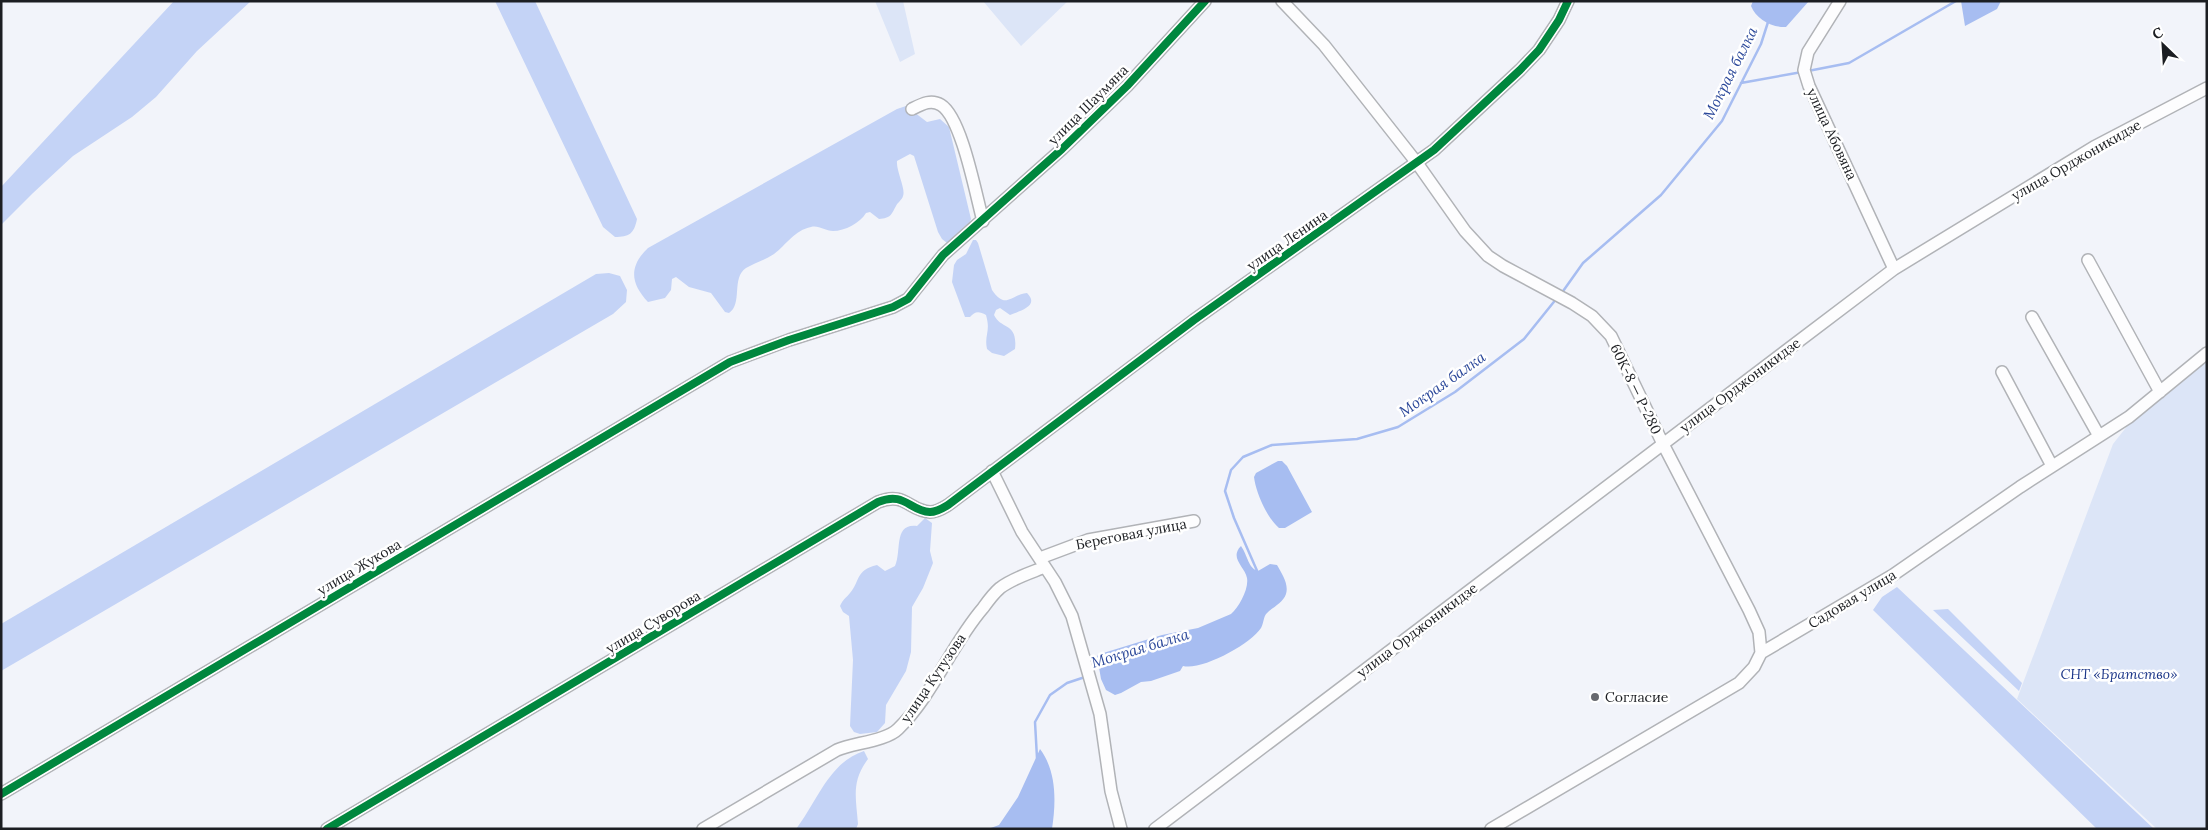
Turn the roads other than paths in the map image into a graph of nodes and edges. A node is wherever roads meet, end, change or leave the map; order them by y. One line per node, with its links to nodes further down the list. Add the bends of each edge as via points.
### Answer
1 (1204, 1): 8 (street, улица Шаумяна, via 1120,92)
2 (1282, 1): 7 (street, 60К-8 — Р-280, via 1324,46)
3 (1568, 1): 7 (street, улица Ленина, via 1549,36 1527,63)
4 (1840, 1): 10 (street, улица Абовяна, via 1808,52 1804,70)
5 (2207, 88): 10 (street, улица Орджоникидзе, via 2094,147)
6 (912, 109): 8 (street, via 926,102 940,104 952,115 959,130)
7 (1417, 163): 17 (street, 60К-8 — Р-280, via 1465,231 1488,256 1592,316 1611,336); 19 (street, улица Ленина, via 1194,320)
8 (983, 221): 13 (street, улица Шаумяна, via 943,255 908,299)
9 (2088, 260): 15 (street)
10 (1894, 269): 17 (street, улица Орджоникидзе)
11 (2032, 317): 16 (street)
12 (2207, 353): 15 (street, Садовая улица)
13 (730, 362): 23 (street, улица Жукова)
14 (2002, 372): 18 (street)
15 (2160, 392): 16 (street, Садовая улица)
16 (2099, 436): 18 (street, Садовая улица)
17 (1663, 444): 22 (street, 60К-8 — Р-280, via 1749,610 1759,632); 27 (street, улица Орджоникидзе)
18 (2052, 466): 22 (street, Садовая улица, via 1893,575)
19 (992, 471): 21 (street, via 1022,532); 24 (street, улица Суворова, via 938,510 929,512 896,499 878,502)
20 (1194, 521): 21 (street, Береговая улица, via 1088,540)
21 (1042, 563): 25 (street, улица Кутузова, via 992,596 970,623 924,696 896,730 837,750); 26 (street, via 1064,599 1079,636 1100,714 1111,790)
22 (1761, 653): 28 (street, Садовая улица, via 1754,667 1739,683)
23 (1, 794)
24 (327, 829)
25 (704, 829)
26 (1121, 829)
27 (1155, 829)
28 (1491, 829)

